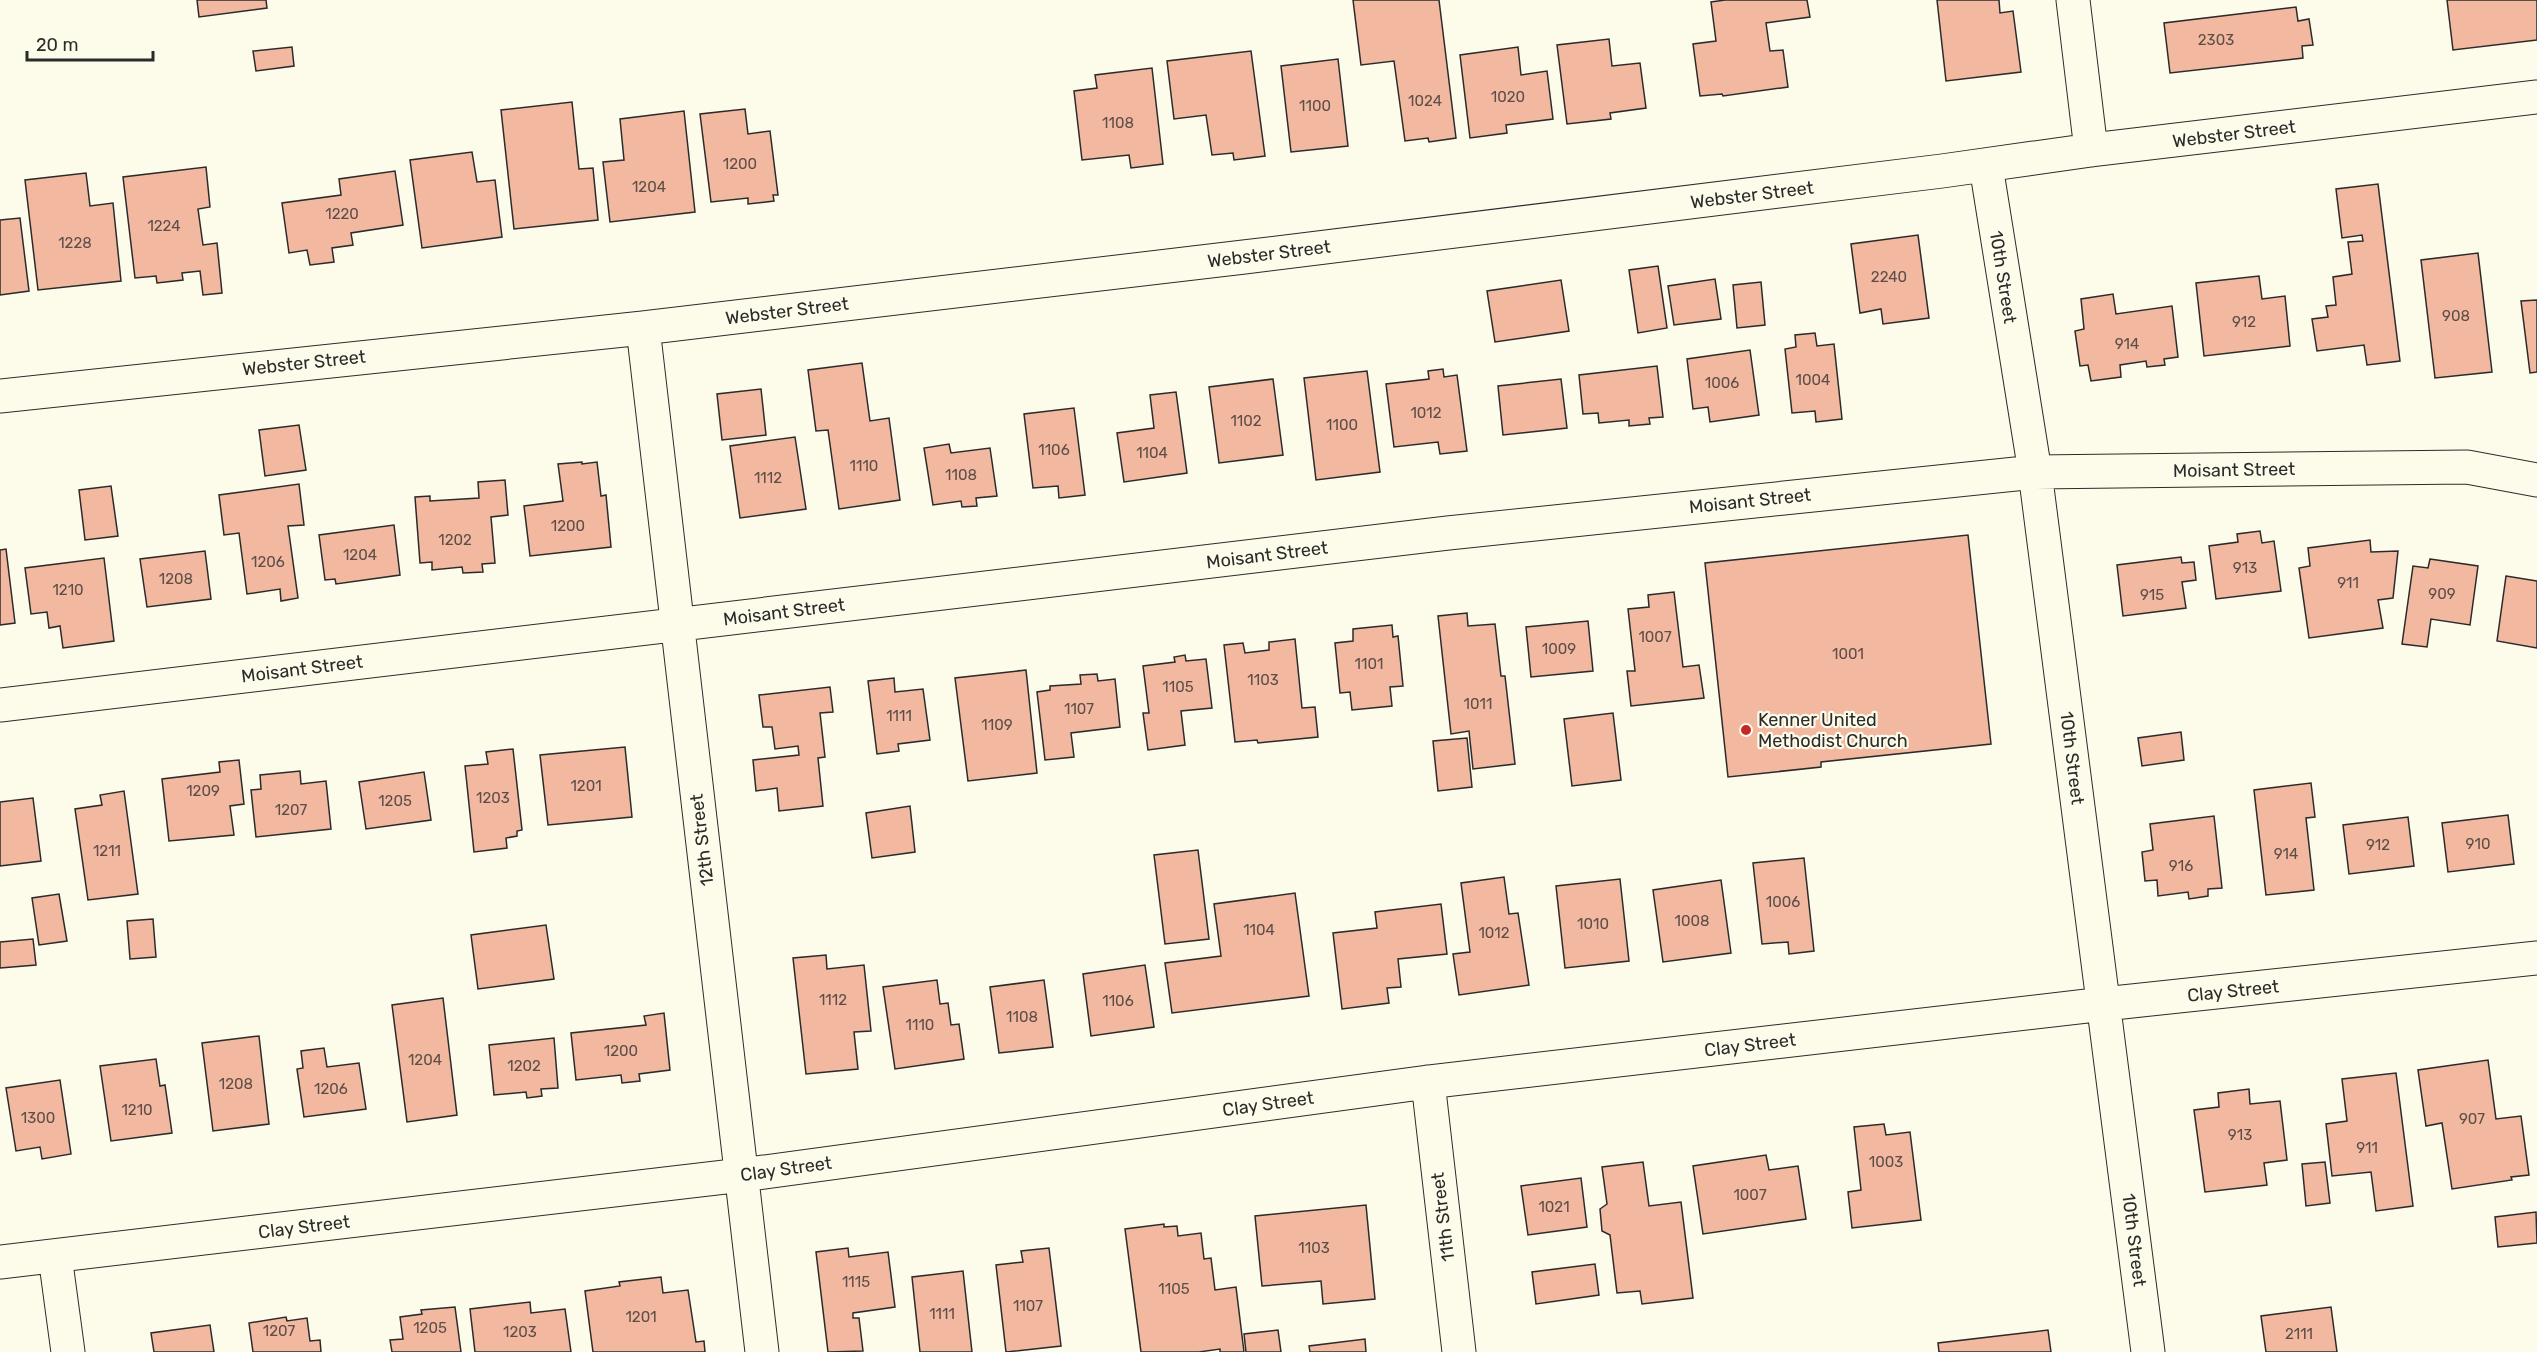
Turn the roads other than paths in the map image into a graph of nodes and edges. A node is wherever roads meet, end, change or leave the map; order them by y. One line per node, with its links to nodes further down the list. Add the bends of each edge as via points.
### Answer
1 (2073, 0): 3 (street)
2 (2537, 97): 3 (street, Webster Street)
3 (2091, 150): 4 (street, Webster Street)
4 (1986, 166): 5 (street, Webster Street); 7 (street, 10th Street)
5 (643, 328): 6 (street, Webster Street); 9 (street, 12th Street)
6 (0, 396)
7 (2035, 472): 8 (street, Moisant Street, via 2467,467); 9 (street, Moisant Street, via 1448,533); 12 (street, 10th Street)
8 (2537, 480)
9 (676, 625): 10 (street, Moisant Street); 14 (street, 12th Street)
10 (0, 705)
11 (2537, 958): 12 (street, Clay Street)
12 (2104, 1004): 13 (street, Clay Street); 20 (street, 10th Street)
13 (1428, 1082): 14 (street, Clay Street); 19 (street, 11th Street)
14 (742, 1175): 15 (street, Clay Street); 18 (street, 12th Street)
15 (55, 1257): 16 (street, Clay Street); 17 (street)
16 (0, 1262)
17 (68, 1352)
18 (762, 1352)
19 (1459, 1352)
20 (2148, 1352)

